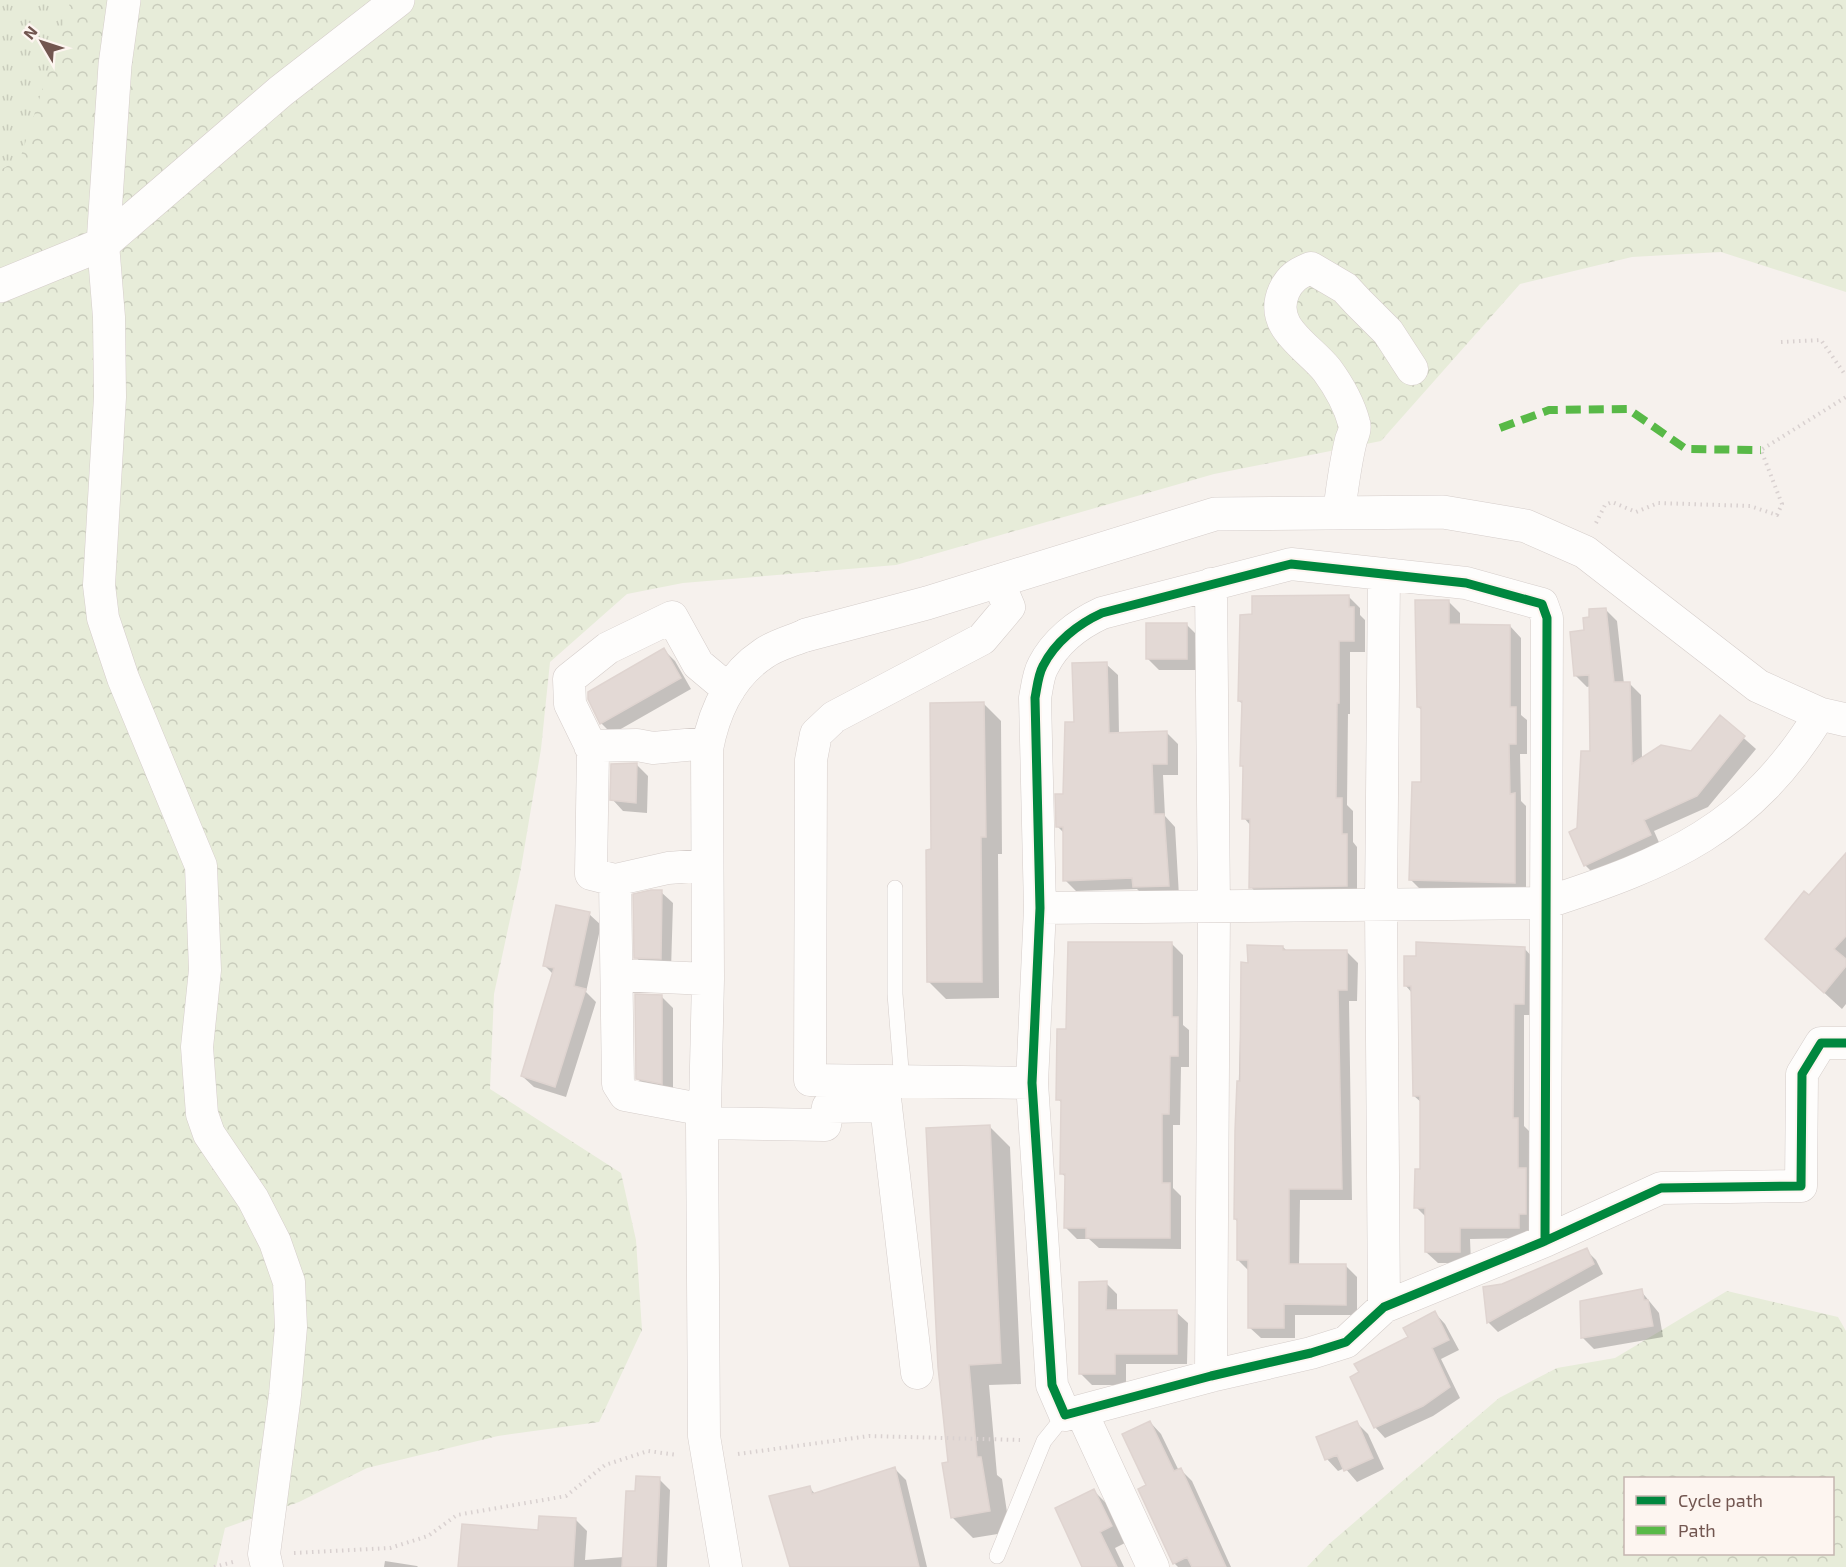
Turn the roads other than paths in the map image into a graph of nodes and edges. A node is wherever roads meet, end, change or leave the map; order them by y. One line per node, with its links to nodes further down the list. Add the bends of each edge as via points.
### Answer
1 (124, 0): 3 (street, via 115,65)
2 (398, 0): 3 (street, via 281,91)
3 (103, 244): 4 (street); 34 (street, via 110,397 99,585 103,618 123,678 201,866 205,970 197,1047 202,1114 209,1134 253,1199 290,1282 285,1395)
4 (0, 286)
5 (1412, 369): 6 (street, via 1388,332 1344,288 1311,268 1288,282 1280,300 1281,320 1326,368 1343,394 1355,425)
6 (1339, 513): 8 (street, via 1215,514); 12 (street, via 1443,512 1526,526 1585,552 1758,686)
7 (1384, 574): 9 (street, via 1291,564); 18 (street, via 1466,583 1542,604 1547,618); 19 (street)
8 (998, 581): 10 (street); 26 (street, via 1010,607 982,639 834,717 816,734 811,760 810,1080)
9 (1211, 584): 20 (street, via 1085,621 1067,634 1043,666 1035,698); 21 (street)
10 (806, 635): 11 (street, via 763,653)
11 (729, 690): 13 (street, via 712,722); 14 (street, via 698,664 672,617 608,648 569,678 570,704)
12 (1833, 717): 18 (street, via 1751,801 1727,820 1669,856 1608,883)
13 (708, 743): 14 (street, via 653,748); 15 (street)
14 (590, 746): 16 (street, via 591,874)
15 (707, 865): 16 (street, via 668,868); 23 (street)
16 (615, 880): 22 (street)
17 (895, 888): 26 (lane)
18 (1545, 903): 19 (street); 28 (street)
19 (1381, 907): 21 (street); 29 (street)
20 (1040, 908): 21 (street); 25 (street)
21 (1214, 908): 31 (street)
22 (618, 975): 23 (street); 27 (street, via 618,1084 625,1095)
23 (708, 979): 27 (street)
24 (1846, 1043): 28 (street, via 1821,1043 1802,1074 1801,1186 1661,1188)
25 (1032, 1083): 26 (street); 32 (street, via 1052,1385)
26 (890, 1090): 27 (street, via 828,1107 825,1125); 30 (street)
27 (704, 1117): 35 (street, via 704,1436)
28 (1545, 1240): 29 (street)
29 (1384, 1307): 31 (street, via 1346,1342)
30 (917, 1372)
31 (1211, 1376): 32 (street)
32 (1073, 1413): 33 (lane, via 1044,1441); 36 (street)
33 (997, 1556)
34 (265, 1561)
35 (726, 1567)
36 (1153, 1567)

